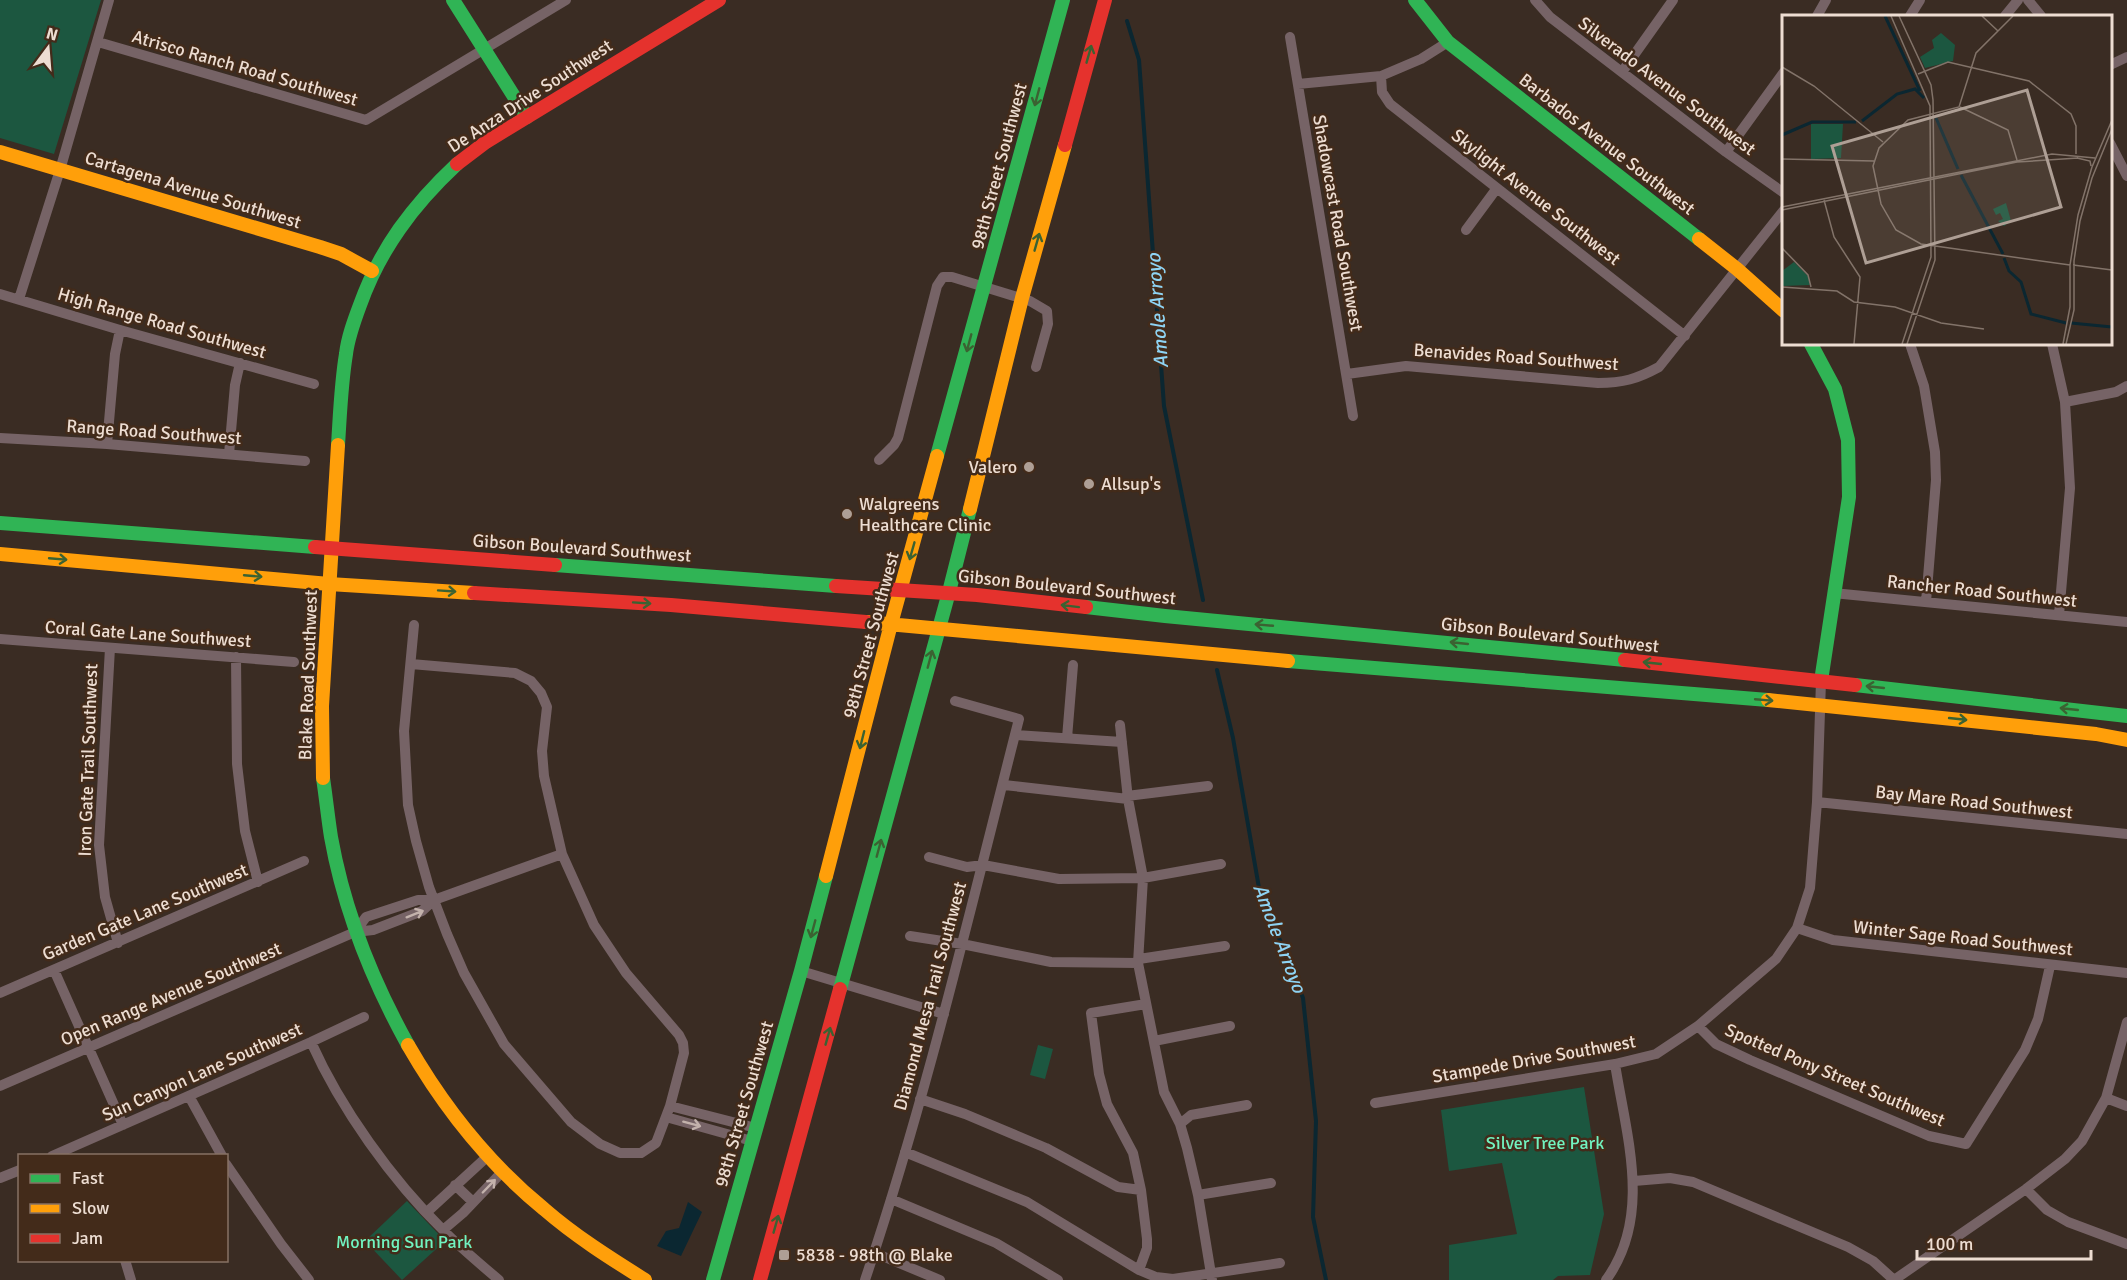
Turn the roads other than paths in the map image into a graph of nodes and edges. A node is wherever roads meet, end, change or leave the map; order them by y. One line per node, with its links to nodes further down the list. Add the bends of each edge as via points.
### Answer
1 (109, 0): 19 (street)
2 (453, 0): 21 (street)
3 (566, 0): 21 (street, Atrisco Ranch Road Southwest)
4 (718, 0): 28 (street, De Anza Drive Southwest)
5 (1064, 0): 40 (street, 98th Street Southwest, one-way to 40)
6 (1105, 0): 42 (street, one-way to 6)
7 (1415, 0): 20 (street, Barbados Avenue Southwest)
8 (1536, 0): 24 (street, Silverado Avenue Southwest, via 1550,17)
9 (1673, 0): 24 (street)
10 (1826, 0): 14 (street)
11 (1920, 0): 15 (street)
12 (2018, 0): 16 (street)
13 (2028, 0): 17 (street)
14 (1818, 15)
15 (1911, 15)
16 (2006, 15)
17 (2040, 15)
18 (1290, 36): 27 (street, Shadowcast Road Southwest)
19 (98, 42): 21 (street, Atrisco Ranch Road Southwest, via 366,120); 32 (street)
20 (1448, 42): 25 (street, via 1421,59); 38 (street, Barbados Avenue Southwest)
21 (485, 49): 28 (street)
22 (2127, 57): 23 (street)
23 (2112, 64)
24 (1622, 72): 31 (street, Silverado Avenue Southwest)
25 (1381, 75): 27 (street); 34 (street, Skylight Avenue Southwest, via 1382,92 1390,104)
26 (1782, 75): 31 (street)
27 (1298, 84): 52 (street, Shadowcast Road Southwest)
28 (526, 117): 39 (street, De Anza Drive Southwest, via 464,158 428,190 391,237)
29 (2112, 147): 33 (street)
30 (0, 152): 32 (street, Cartagena Avenue Southwest)
31 (1726, 152): 35 (street, Silverado Avenue Southwest)
32 (60, 170): 39 (street, Cartagena Avenue Southwest, via 320,247); 43 (street)
33 (2127, 176)
34 (1497, 188): 37 (street); 46 (street, Skylight Avenue Southwest)
35 (1782, 192)
36 (1782, 213): 38 (street, Benavides Road Southwest)
37 (1466, 230)
38 (1737, 269): 44 (street, Barbados Avenue Southwest); 46 (street, Benavides Road Southwest)
39 (372, 270): 63 (street, De Anza Drive Southwest, via 346,352)
40 (984, 287): 42 (street); 60 (street, via 947,277 936,286 898,438); 67 (street, 98th Street Southwest, one-way to 67)
41 (0, 294): 43 (street, High Range Road Southwest)
42 (1022, 298): 51 (street, via 1047,311); 68 (street)
43 (20, 299): 45 (street, High Range Road Southwest)
44 (1782, 309)
45 (120, 330): 50 (street, High Range Road Southwest); 58 (street)
46 (1685, 336): 52 (street, Benavides Road Southwest, via 1659,367 1621,383 1406,366)
47 (1812, 345): 69 (street, via 1835,389 1848,440 1849,497)
48 (1910, 345): 70 (street, via 1924,386 1935,452)
49 (2052, 345): 55 (street)
50 (240, 363): 53 (street, High Range Road Southwest); 59 (street)
51 (1036, 367)
52 (1347, 375): 56 (street, Shadowcast Road Southwest)
53 (314, 384)
54 (2127, 386): 55 (street, via 2116,392)
55 (2065, 402): 71 (street, via 2070,488)
56 (1353, 416)
57 (0, 438): 58 (street, Range Road Southwest)
58 (107, 444): 59 (street, Range Road Southwest)
59 (229, 454): 61 (street, Range Road Southwest)
60 (879, 460)
61 (305, 461)
62 (0, 523): 63 (street, Gibson Boulevard Southwest)
63 (331, 547): 65 (street, De Anza Drive Southwest); 67 (street, Gibson Boulevard Southwest)
64 (0, 554): 66 (street, one-way to 66)
65 (330, 566): 66 (street, Blake Road Southwest)
66 (329, 584): 73 (street, one-way to 73, via 671,605); 107 (street, Blake Road Southwest, via 321,726 323,777 338,875)
67 (901, 591): 68 (street, Gibson Boulevard Southwest); 73 (street, 98th Street Southwest)
68 (949, 592): 75 (street); 82 (street, Gibson Boulevard Southwest, one-way to 68, via 1143,615)
69 (1833, 593): 70 (street, Rancher Road Southwest); 82 (street)
70 (1926, 602): 71 (street, Rancher Road Southwest)
71 (2059, 615): 72 (street, Rancher Road Southwest)
72 (2127, 622)
73 (891, 624): 75 (street); 115 (street, 98th Street Southwest, one-way to 115)
74 (414, 625): 80 (street)
75 (939, 629): 84 (street, one-way to 84); 117 (street, one-way to 75)
76 (0, 639): 77 (street, Coral Gate Lane Southwest)
77 (110, 648): 78 (street, Coral Gate Lane Southwest); 109 (street, Iron Gate Trail Southwest, via 99,845 105,897)
78 (236, 657): 79 (street, Coral Gate Lane Southwest); 102 (street, via 237,764 245,831)
79 (294, 662)
80 (411, 664): 96 (street, via 515,673 524,676 541,693 547,707 542,751 544,776); 103 (street, via 404,731 408,805)
81 (1073, 665): 88 (street)
82 (1821, 681): 84 (street, Stampede Drive Southwest); 85 (street, Gibson Boulevard Southwest, one-way to 82)
83 (955, 701): 87 (street, Diamond Mesa Trail Southwest, via 1019,718)
84 (1820, 704): 89 (street, one-way to 89); 94 (street, Stampede Drive Southwest)
85 (2127, 716)
86 (1120, 725): 90 (street)
87 (1015, 735): 88 (street); 91 (street, Diamond Mesa Trail Southwest)
88 (1067, 738): 90 (street)
89 (2127, 740)
90 (1122, 742): 93 (street)
91 (1004, 785): 93 (street); 100 (street, Diamond Mesa Trail Southwest)
92 (1208, 786): 93 (street)
93 (1128, 797): 101 (street)
94 (1817, 802): 95 (street, Bay Mare Road Southwest); 106 (street, Stampede Drive Southwest, via 1810,888)
95 (2127, 834)
96 (562, 854): 103 (street); 135 (street, via 594,925 626,973 680,1035 684,1053)
97 (929, 857): 100 (street, via 967,867)
98 (304, 861): 102 (street, Garden Gate Lane Southwest)
99 (1221, 864): 101 (street)
100 (983, 865): 101 (street, via 1059,879); 110 (street, Diamond Mesa Trail Southwest)
101 (1143, 878): 112 (street)
102 (258, 882): 109 (street, Garden Gate Lane Southwest)
103 (434, 900): 104 (street, via 418,900); 105 (street, one-way to 103, via 424,910); 137 (street, via 464,973 504,1044 571,1122 600,1144 620,1152 641,1153 656,1143)
104 (389, 909): 105 (street); 107 (street, via 366,917)
105 (393, 922): 107 (street)
106 (1797, 928): 113 (street, Winter Sage Road Southwest, via 1833,940); 124 (street, Stampede Drive Southwest, via 1776,959)
107 (355, 932): 127 (street, Open Range Avenue Southwest); 146 (street, Blake Road Southwest, via 403,1036 435,1088)
108 (910, 936): 110 (street)
109 (118, 943): 114 (street, Garden Gate Lane Southwest)
110 (962, 944): 112 (street, via 1051,962); 120 (street, Diamond Mesa Trail Southwest)
111 (1225, 946): 112 (street)
112 (1138, 961): 119 (street)
113 (2050, 966): 116 (street, Winter Sage Road Southwest); 124 (street, Spotted Pony Street Southwest, via 2038,1019 2025,1050 1966,1144 1929,1136 1750,1060 1716,1044)
114 (54, 970): 118 (street, Garden Gate Lane Southwest); 127 (street)
115 (801, 971): 117 (street); 142 (street, 98th Street Southwest)
116 (2127, 973)
117 (842, 985): 120 (street); 172 (street, one-way to 117)
118 (0, 993)
119 (1146, 1004): 125 (street); 155 (street, via 1091,1013 1107,1104 1132,1153)
120 (944, 1014): 132 (street, Diamond Mesa Trail Southwest)
121 (364, 1017): 126 (street, Sun Canyon Lane Southwest)
122 (2127, 1023): 131 (street)
123 (1230, 1026): 125 (street)
124 (1698, 1026): 128 (street, Stampede Drive Southwest, via 1656,1054)
125 (1154, 1041): 139 (street, via 1164,1092)
126 (312, 1042): 130 (street, Sun Canyon Lane Southwest); 159 (street, via 351,1113)
127 (90, 1047): 129 (street, Open Range Avenue Southwest); 140 (street)
128 (1615, 1064): 133 (street, Stampede Drive Southwest); 151 (street)
129 (0, 1086)
130 (189, 1096): 140 (street, Sun Canyon Lane Southwest); 145 (street)
131 (2106, 1098): 136 (street); 154 (street, via 2082,1140 2065,1159)
132 (920, 1099): 144 (street, Diamond Mesa Trail Southwest); 155 (street, via 1046,1148 1119,1187)
133 (1375, 1103)
134 (1247, 1105): 139 (street, via 1191,1115)
135 (670, 1106): 137 (street); 138 (street)
136 (2127, 1106)
137 (666, 1117): 141 (street, one-way to 141)
138 (720, 1118): 141 (street); 142 (street)
139 (1180, 1124): 156 (street)
140 (123, 1125): 143 (street, Sun Canyon Lane Southwest)
141 (717, 1131): 142 (street)
142 (754, 1134): 171 (street, 98th Street Southwest)
143 (68, 1152)
144 (904, 1152): 157 (street, Diamond Mesa Trail Southwest); 165 (street, via 1027,1202)
145 (221, 1154)
146 (489, 1155): 149 (street, Blake Road Southwest); 153 (street)
147 (228, 1167): 168 (street)
148 (18, 1171): 150 (street)
149 (503, 1171): 158 (street, one-way to 149); 170 (street, Blake Road Southwest, via 543,1208)
150 (0, 1178)
151 (1634, 1181): 176 (street, via 1634,1210 1626,1242); 177 (street, via 1693,1182 1848,1247 1873,1261)
152 (1271, 1183): 156 (street)
153 (455, 1185): 158 (street); 159 (street)
154 (2026, 1189): 161 (street, via 2047,1210 2068,1222); 177 (street)
155 (1141, 1190): 165 (street, via 1147,1248)
156 (1198, 1195): 166 (street)
157 (891, 1199): 162 (street, Diamond Mesa Trail Southwest); 175 (street, via 996,1244)
158 (473, 1202): 160 (street)
159 (427, 1212): 160 (street)
160 (443, 1230): 169 (street)
161 (2127, 1244)
162 (875, 1252): 173 (street, Diamond Mesa Trail Southwest); 174 (street)
163 (126, 1262): 167 (street)
164 (1280, 1263): 166 (street)
165 (1139, 1270): 166 (street, via 1173,1279)
166 (1211, 1277)
167 (131, 1280)
168 (309, 1280)
169 (499, 1280)
170 (645, 1280)
171 (713, 1280)
172 (760, 1280)
173 (865, 1280)
174 (940, 1280)
175 (1058, 1280)
176 (1606, 1280)
177 (1894, 1280)

